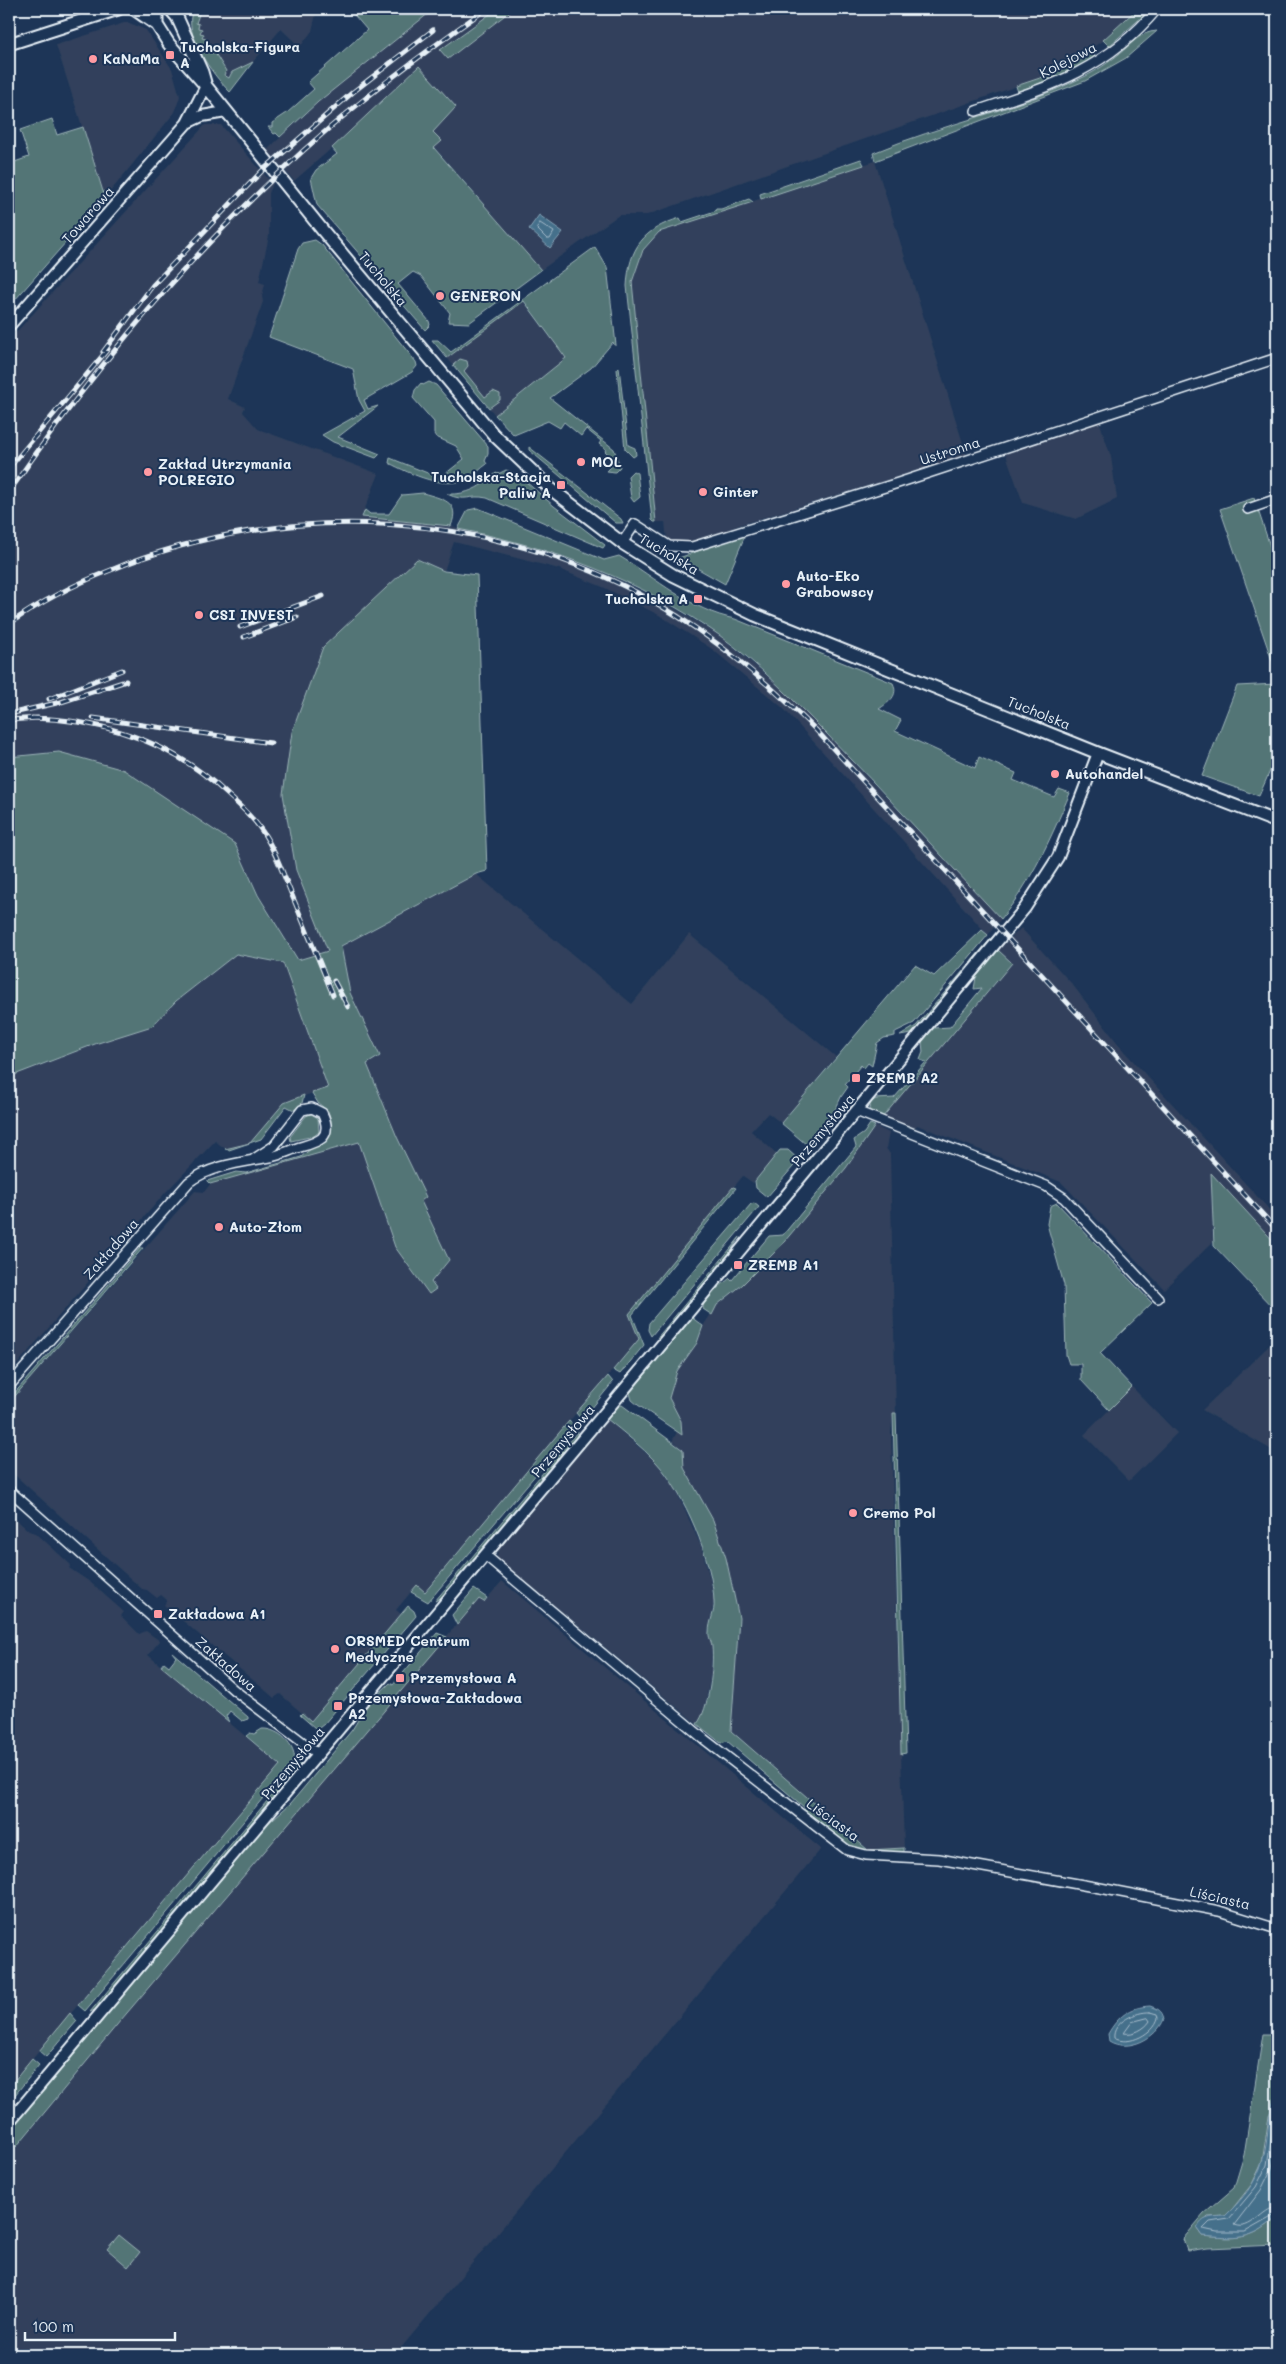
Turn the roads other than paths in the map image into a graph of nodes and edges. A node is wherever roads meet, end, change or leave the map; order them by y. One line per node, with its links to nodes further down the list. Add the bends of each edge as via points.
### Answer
1 (118, 9): 6 (main road)
2 (134, 9): 7 (main road, Tucholska)
3 (157, 9): 7 (main road)
4 (1158, 9): 10 (street, Kolejowa, via 1137,32 1086,69 1056,84)
5 (176, 12): 9 (main road, Tucholska)
6 (86, 14): 8 (main road)
7 (156, 25): 9 (main road, Tucholska)
8 (9, 44)
9 (206, 86): 11 (main road, Tucholska); 12 (street, Towarowa)
10 (976, 111)
11 (226, 112): 12 (street, Towarowa, via 202,116); 17 (main road, Tucholska, via 494,436 551,490)
12 (187, 123): 13 (street, Towarowa)
13 (9, 325)
14 (1277, 358): 17 (street, Ustronna, via 692,547 669,546 635,524)
15 (1277, 499): 16 (street)
16 (1248, 509)
17 (622, 543): 18 (main road, Tucholska, via 727,603)
18 (1098, 753): 19 (main road, Tucholska); 20 (street, Przemysłowa, via 1063,846 1042,884)
19 (1277, 822)
20 (856, 1112): 22 (street, via 1046,1186 1064,1198); 25 (street, Przemysłowa)
21 (254, 1159): 21 (street, via 275,1156 320,1140 326,1126 322,1113 312,1108 302,1110 274,1146); 23 (street, Zakładowa, via 201,1175 189,1182)
22 (1158, 1298)
23 (9, 1386)
24 (9, 1490): 26 (street, Zakładowa, via 234,1690)
25 (485, 1555): 26 (street, Przemysłowa); 27 (street, Liściasta, via 704,1739 847,1850 866,1855 939,1859 1091,1886 1219,1911)
26 (318, 1754): 28 (street, Przemysłowa)
27 (1277, 1928)
28 (9, 2122)

